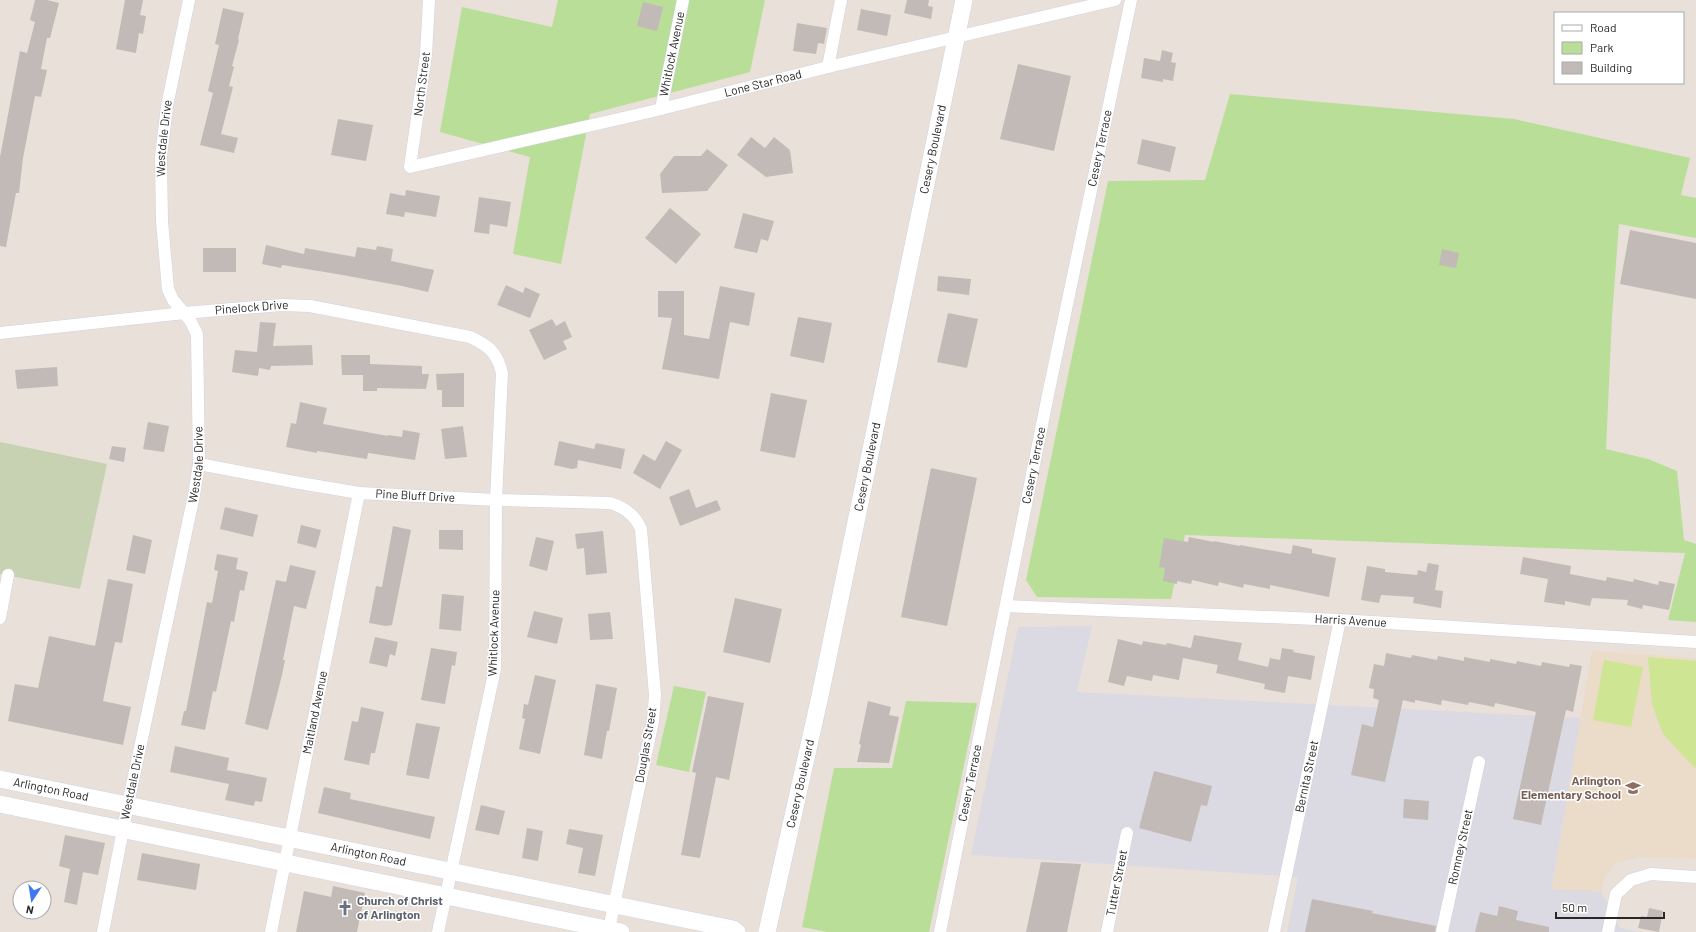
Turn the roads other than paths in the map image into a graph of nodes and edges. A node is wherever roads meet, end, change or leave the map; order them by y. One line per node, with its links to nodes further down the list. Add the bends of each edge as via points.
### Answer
1 (189, 0): 12 (street, Westdale Drive, via 167,106 161,157 162,221 168,289)
2 (429, 0): 11 (street, North Street, via 426,56)
3 (683, 0): 10 (street, Whitlock Avenue)
4 (841, 0): 9 (street)
5 (964, 0): 8 (main road, Cesery Boulevard)
6 (1115, 0): 8 (street, Lone Star Road)
7 (1131, 0): 20 (street, Cesery Terrace)
8 (957, 37): 9 (street, Lone Star Road); 41 (main road, Cesery Boulevard, via 820,696)
9 (828, 67): 10 (street, Lone Star Road)
10 (661, 109): 11 (street, Lone Star Road)
11 (410, 167)
12 (184, 313): 13 (street, Pinelock Drive); 14 (street, Pinelock Drive, via 281,305 310,306 470,337 487,345); 15 (street, Westdale Drive, via 197,334)
13 (0, 333)
14 (495, 354): 17 (street, Whitlock Avenue, via 502,373)
15 (199, 464): 16 (street, Pine Bluff Drive); 27 (street, Westdale Drive)
16 (359, 493): 17 (street, Pine Bluff Drive); 30 (street, Maitland Avenue)
17 (496, 500): 18 (street, Pine Bluff Drive, via 610,503 621,506); 32 (street, Whitlock Avenue, via 495,670)
18 (631, 514): 35 (street, Douglas Street, via 641,529 655,695 653,721)
19 (8, 575): 21 (street)
20 (1006, 606): 22 (street, Harris Avenue); 42 (street, Cesery Terrace)
21 (0, 618)
22 (1340, 620): 23 (street, Harris Avenue); 44 (street, Bernita Street)
23 (1696, 642)
24 (1479, 762): 45 (street, Romney Street)
25 (0, 778): 27 (main road, Arlington Road)
26 (0, 804): 28 (main road, Arlington Road)
27 (128, 804): 28 (street, Westdale Drive); 30 (main road, Arlington Road)
28 (123, 829): 31 (main road, Arlington Road); 37 (street, Westdale Drive)
29 (1127, 833): 43 (street, Tutter Street)
30 (290, 838): 31 (street, Maitland Avenue); 32 (main road, Arlington Road)
31 (286, 862): 34 (main road, Arlington Road); 38 (street, Maitland Avenue)
32 (450, 872): 34 (street, Whitlock Avenue); 35 (main road, Arlington Road)
33 (1696, 877): 46 (street, via 1651,874 1631,880 1616,894)
34 (446, 896): 36 (main road, Arlington Road); 39 (street, Whitlock Avenue)
35 (614, 905): 36 (street, Douglas Street); 40 (main road, Arlington Road, via 733,929)
36 (615, 931)
37 (103, 932)
38 (271, 932)
39 (438, 932)
40 (737, 932)
41 (767, 932)
42 (940, 932)
43 (1107, 932)
44 (1274, 932)
45 (1442, 932)
46 (1608, 932)

